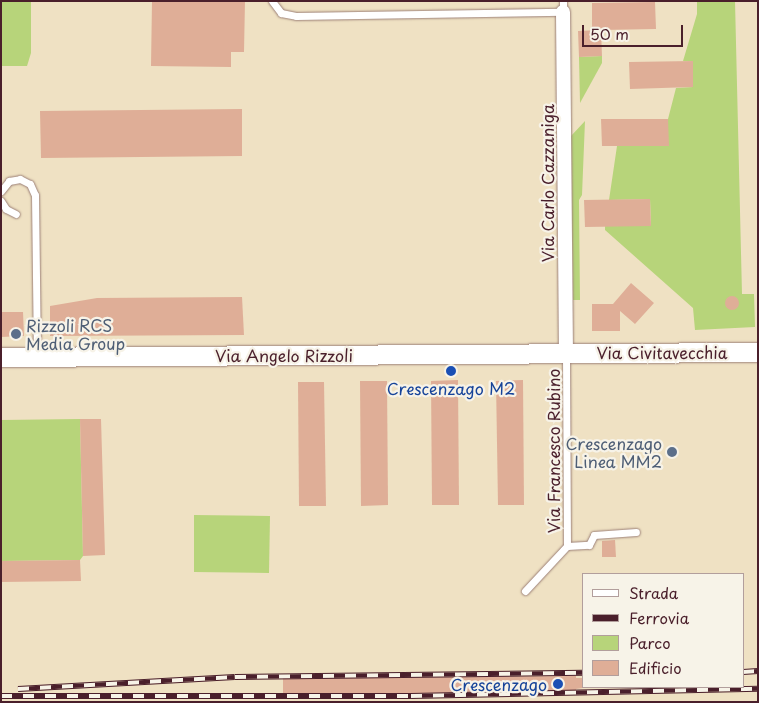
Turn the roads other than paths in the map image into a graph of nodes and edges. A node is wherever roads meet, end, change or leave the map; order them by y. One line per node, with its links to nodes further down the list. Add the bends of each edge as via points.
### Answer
1 (272, 1): 2 (lane, Via Carlo Cazzaniga, via 281,13 290,16)
2 (563, 7): 7 (street, Via Carlo Cazzaniga)
3 (1, 192): 9 (lane, via 9,181 20,179 30,184 35,195)
4 (1, 201): 5 (lane, via 6,209)
5 (16, 214)
6 (758, 352): 7 (street, Via Civitavecchia)
7 (566, 353): 9 (street, Via Angelo Rizzoli); 11 (lane, Via Francesco Rubino)
8 (1, 357): 9 (street, Via Angelo Rizzoli)
9 (37, 357)
10 (636, 532): 11 (lane, via 594,535 589,545)
11 (567, 546): 12 (lane, Via Francesco Rubino)
12 (525, 591)

